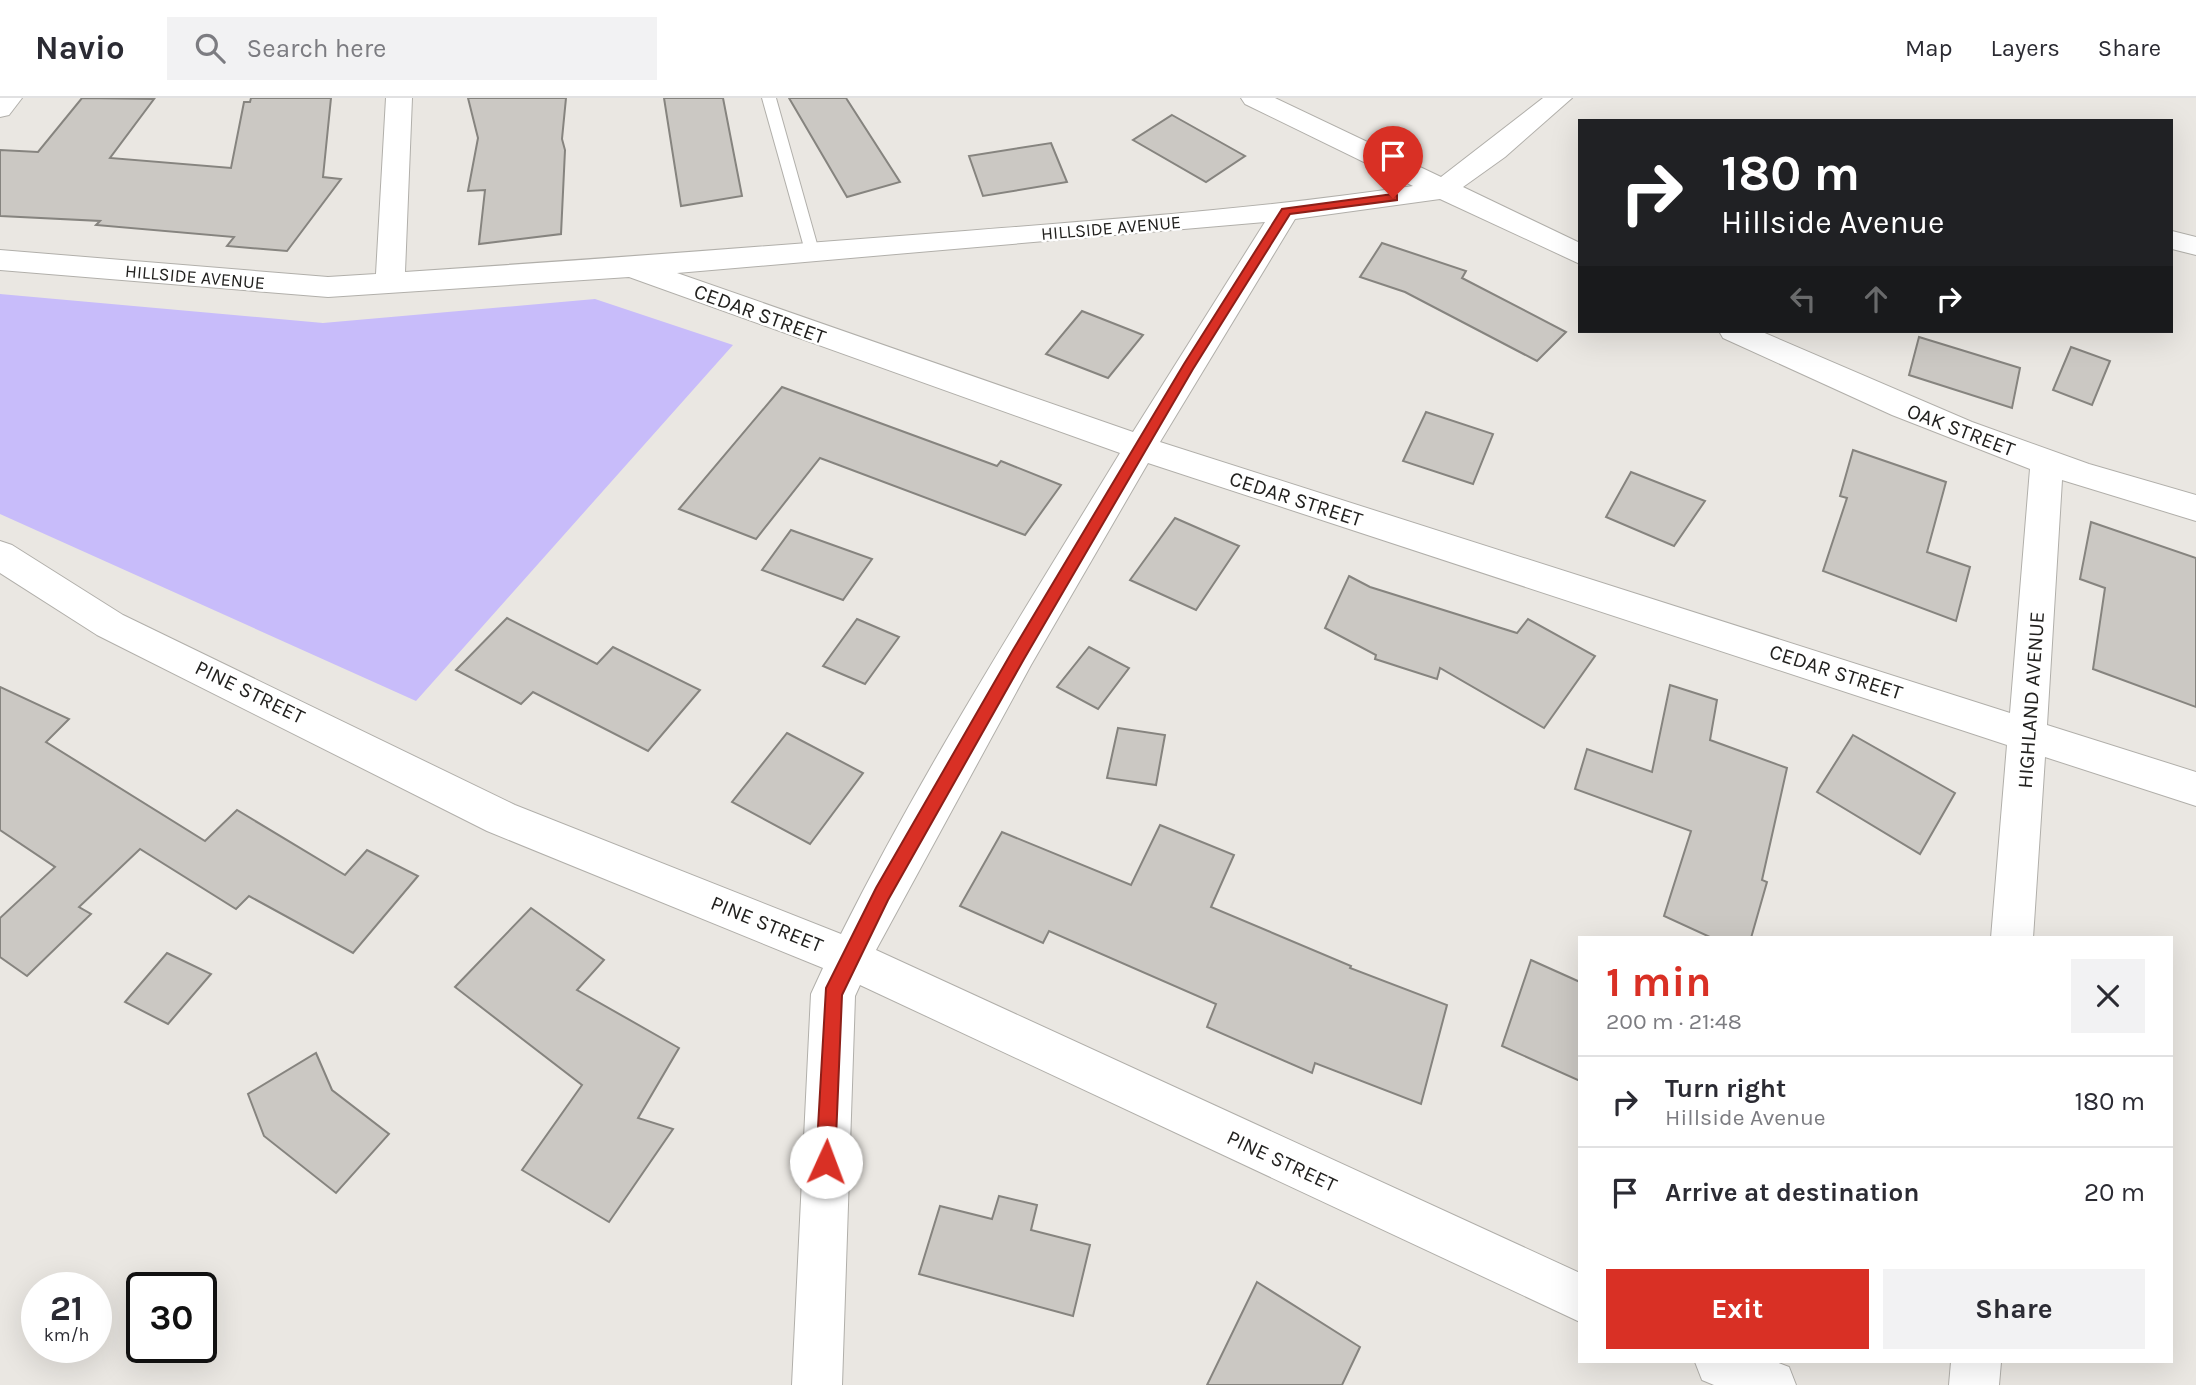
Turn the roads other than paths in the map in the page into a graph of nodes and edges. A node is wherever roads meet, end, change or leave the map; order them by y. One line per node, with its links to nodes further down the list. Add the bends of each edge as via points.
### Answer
1 (9, 98): 6 (street)
2 (399, 98): 15 (street)
3 (769, 98): 11 (lane)
4 (1254, 98): 7 (street)
5 (1559, 98): 7 (street, HILLSIDE AVENUE)
6 (0, 110)
7 (1444, 189): 8 (street, HILLSIDE AVENUE); 12 (street)
8 (1286, 211): 11 (street, HILLSIDE AVENUE); 17 (street)
9 (2173, 240): 10 (street)
10 (2196, 246)
11 (812, 251): 14 (street, HILLSIDE AVENUE)
12 (1578, 255)
13 (0, 260): 15 (street, HILLSIDE AVENUE, via 328,287)
14 (631, 267): 15 (street, CEDAR STREET); 17 (street, CEDAR STREET)
15 (390, 284)
16 (1738, 333): 18 (street, OAK STREET, via 1842,384)
17 (1141, 447): 21 (street, CEDAR STREET); 24 (street, via 1018,654)
18 (2048, 461): 19 (street, OAK STREET); 21 (street, HIGHLAND AVENUE)
19 (2196, 508)
20 (0, 555): 24 (street, PINE STREET, via 110,625 501,818)
21 (2029, 735): 22 (street, CEDAR STREET); 23 (street, HIGHLAND AVENUE)
22 (2196, 789)
23 (2012, 936)
24 (850, 959): 25 (street, PINE STREET); 28 (street, via 833,994)
25 (1578, 1297)
26 (1722, 1363): 29 (street)
27 (1976, 1363): 30 (street)
28 (817, 1385)
29 (1771, 1385)
30 (1974, 1385)

